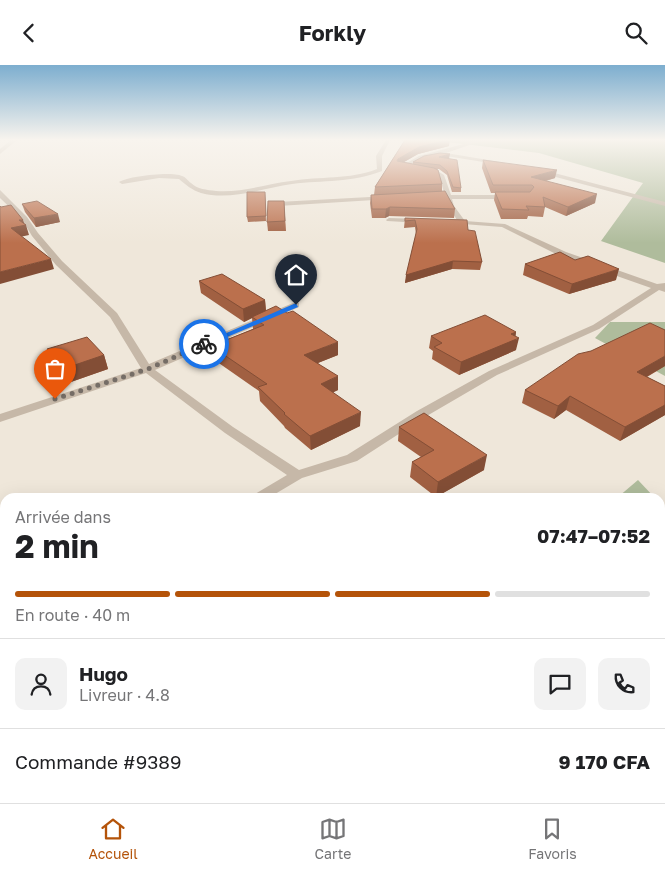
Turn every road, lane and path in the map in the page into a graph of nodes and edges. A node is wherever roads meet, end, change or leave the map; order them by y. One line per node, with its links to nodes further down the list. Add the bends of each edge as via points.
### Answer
1 (372, 174): 4 (street)
2 (440, 174): 9 (street)
3 (551, 174): 15 (street)
4 (329, 181): 5 (street, via 295,182 240,193 199,190 182,177 174,176); 6 (street)
5 (122, 182)
6 (338, 185)
7 (0, 192): 22 (street, via 26,218 58,263 114,315)
8 (341, 192): 13 (street)
9 (447, 196): 10 (street); 11 (street); 19 (street)
10 (418, 197)
11 (519, 197)
12 (399, 198): 13 (street)
13 (343, 200): 14 (street)
14 (278, 204)
15 (665, 204)
16 (389, 220): 17 (street)
17 (434, 221)
18 (444, 222): 19 (street)
19 (462, 222): 20 (street, via 503,225 563,254)
20 (663, 286): 24 (street, via 596,327 493,373 352,458)
21 (296, 305): 22 (street)
22 (148, 369): 23 (street); 24 (street, via 229,430)
23 (0, 418)
24 (297, 475): 25 (street)
25 (267, 493)

